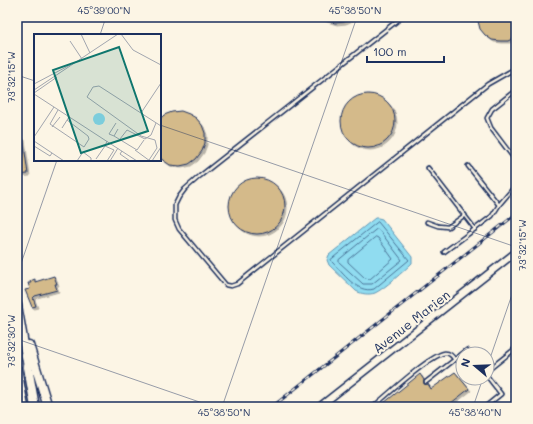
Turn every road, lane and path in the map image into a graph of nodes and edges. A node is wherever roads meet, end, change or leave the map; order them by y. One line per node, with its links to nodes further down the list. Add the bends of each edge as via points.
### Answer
1 (402, 17): 2 (lane, via 200,176 179,197 174,209 176,224 226,285 237,284 488,84)
2 (516, 68)
3 (516, 90): 4 (lane, via 492,109 487,118 491,128)
4 (516, 161)
5 (468, 166): 8 (lane)
6 (428, 168): 9 (lane)
7 (516, 186): 8 (lane)
8 (499, 205): 11 (lane, via 492,216)
9 (465, 215): 10 (lane, via 448,227); 11 (lane)
10 (427, 222)
11 (475, 229): 12 (lane)
12 (444, 252)
13 (516, 252): 24 (street, Avenue Marien)
14 (18, 308): 22 (main road); 23 (main road)
15 (516, 348): 17 (lane)
16 (455, 360): 19 (lane); 25 (lane, via 446,353 433,359)
17 (495, 365)
18 (17, 369): 21 (main road)
19 (426, 382)
20 (495, 386): 26 (lane, via 501,394)
21 (24, 407)
22 (35, 407)
23 (48, 407)
24 (319, 407)
25 (373, 407)
26 (485, 407)

